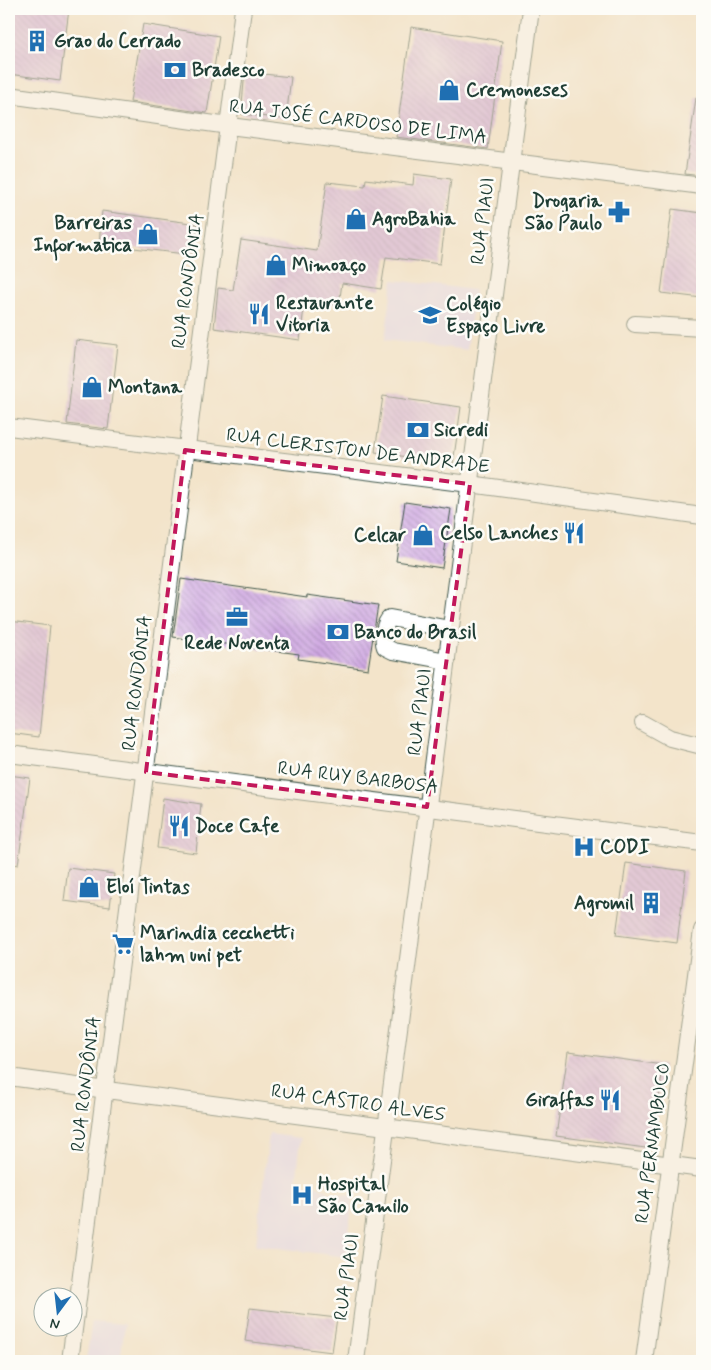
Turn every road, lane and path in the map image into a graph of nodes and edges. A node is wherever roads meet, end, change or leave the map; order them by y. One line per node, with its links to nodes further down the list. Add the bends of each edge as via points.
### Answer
1 (243, 9): 4 (street, RUA RONDÔNIA)
2 (531, 9): 5 (street, RUA PIAUI)
3 (9, 95): 4 (street, RUA JOSÉ CARDOSO DE LIMA)
4 (229, 126): 5 (street, RUA JOSÉ CARDOSO DE LIMA); 10 (street, RUA RONDÔNIA)
5 (511, 161): 6 (street, RUA JOSÉ CARDOSO DE LIMA); 11 (street, RUA PIAUI)
6 (702, 186)
7 (635, 324): 8 (street)
8 (702, 328)
9 (9, 427): 10 (street, RUA CLERISTON DE ANDRADE)
10 (186, 450): 11 (street, RUA CLERISTON DE ANDRADE); 18 (street, RUA RONDÔNIA)
11 (470, 484): 12 (street, RUA CLERISTON DE ANDRADE); 13 (street, RUA PIAUI)
12 (702, 516)
13 (450, 629): 14 (street, RUA PIAUI); 14 (street, via 390,618 384,638 385,647 393,651)
14 (447, 661): 19 (street, RUA PIAUI)
15 (643, 723): 16 (street, via 670,738)
16 (702, 746)
17 (9, 754): 18 (street, RUA RUY BARBOSA)
18 (146, 772): 19 (street, RUA RUY BARBOSA); 23 (street, RUA RONDÔNIA)
19 (427, 807): 20 (street, RUA RUY BARBOSA); 24 (street, RUA PIAUI)
20 (702, 843)
21 (702, 930): 25 (street, RUA PERNAMBUCO)
22 (9, 1078): 23 (street, RUA CASTRO ALVES)
23 (105, 1089): 24 (street, RUA CASTRO ALVES); 27 (street, RUA RONDÔNIA)
24 (387, 1127): 25 (street, RUA CASTRO ALVES); 28 (street, RUA PIAUI)
25 (670, 1164): 26 (street, RUA CASTRO ALVES); 29 (street, RUA PERNAMBUCO)
26 (702, 1169)
27 (70, 1361)
28 (356, 1361)
29 (644, 1361)

